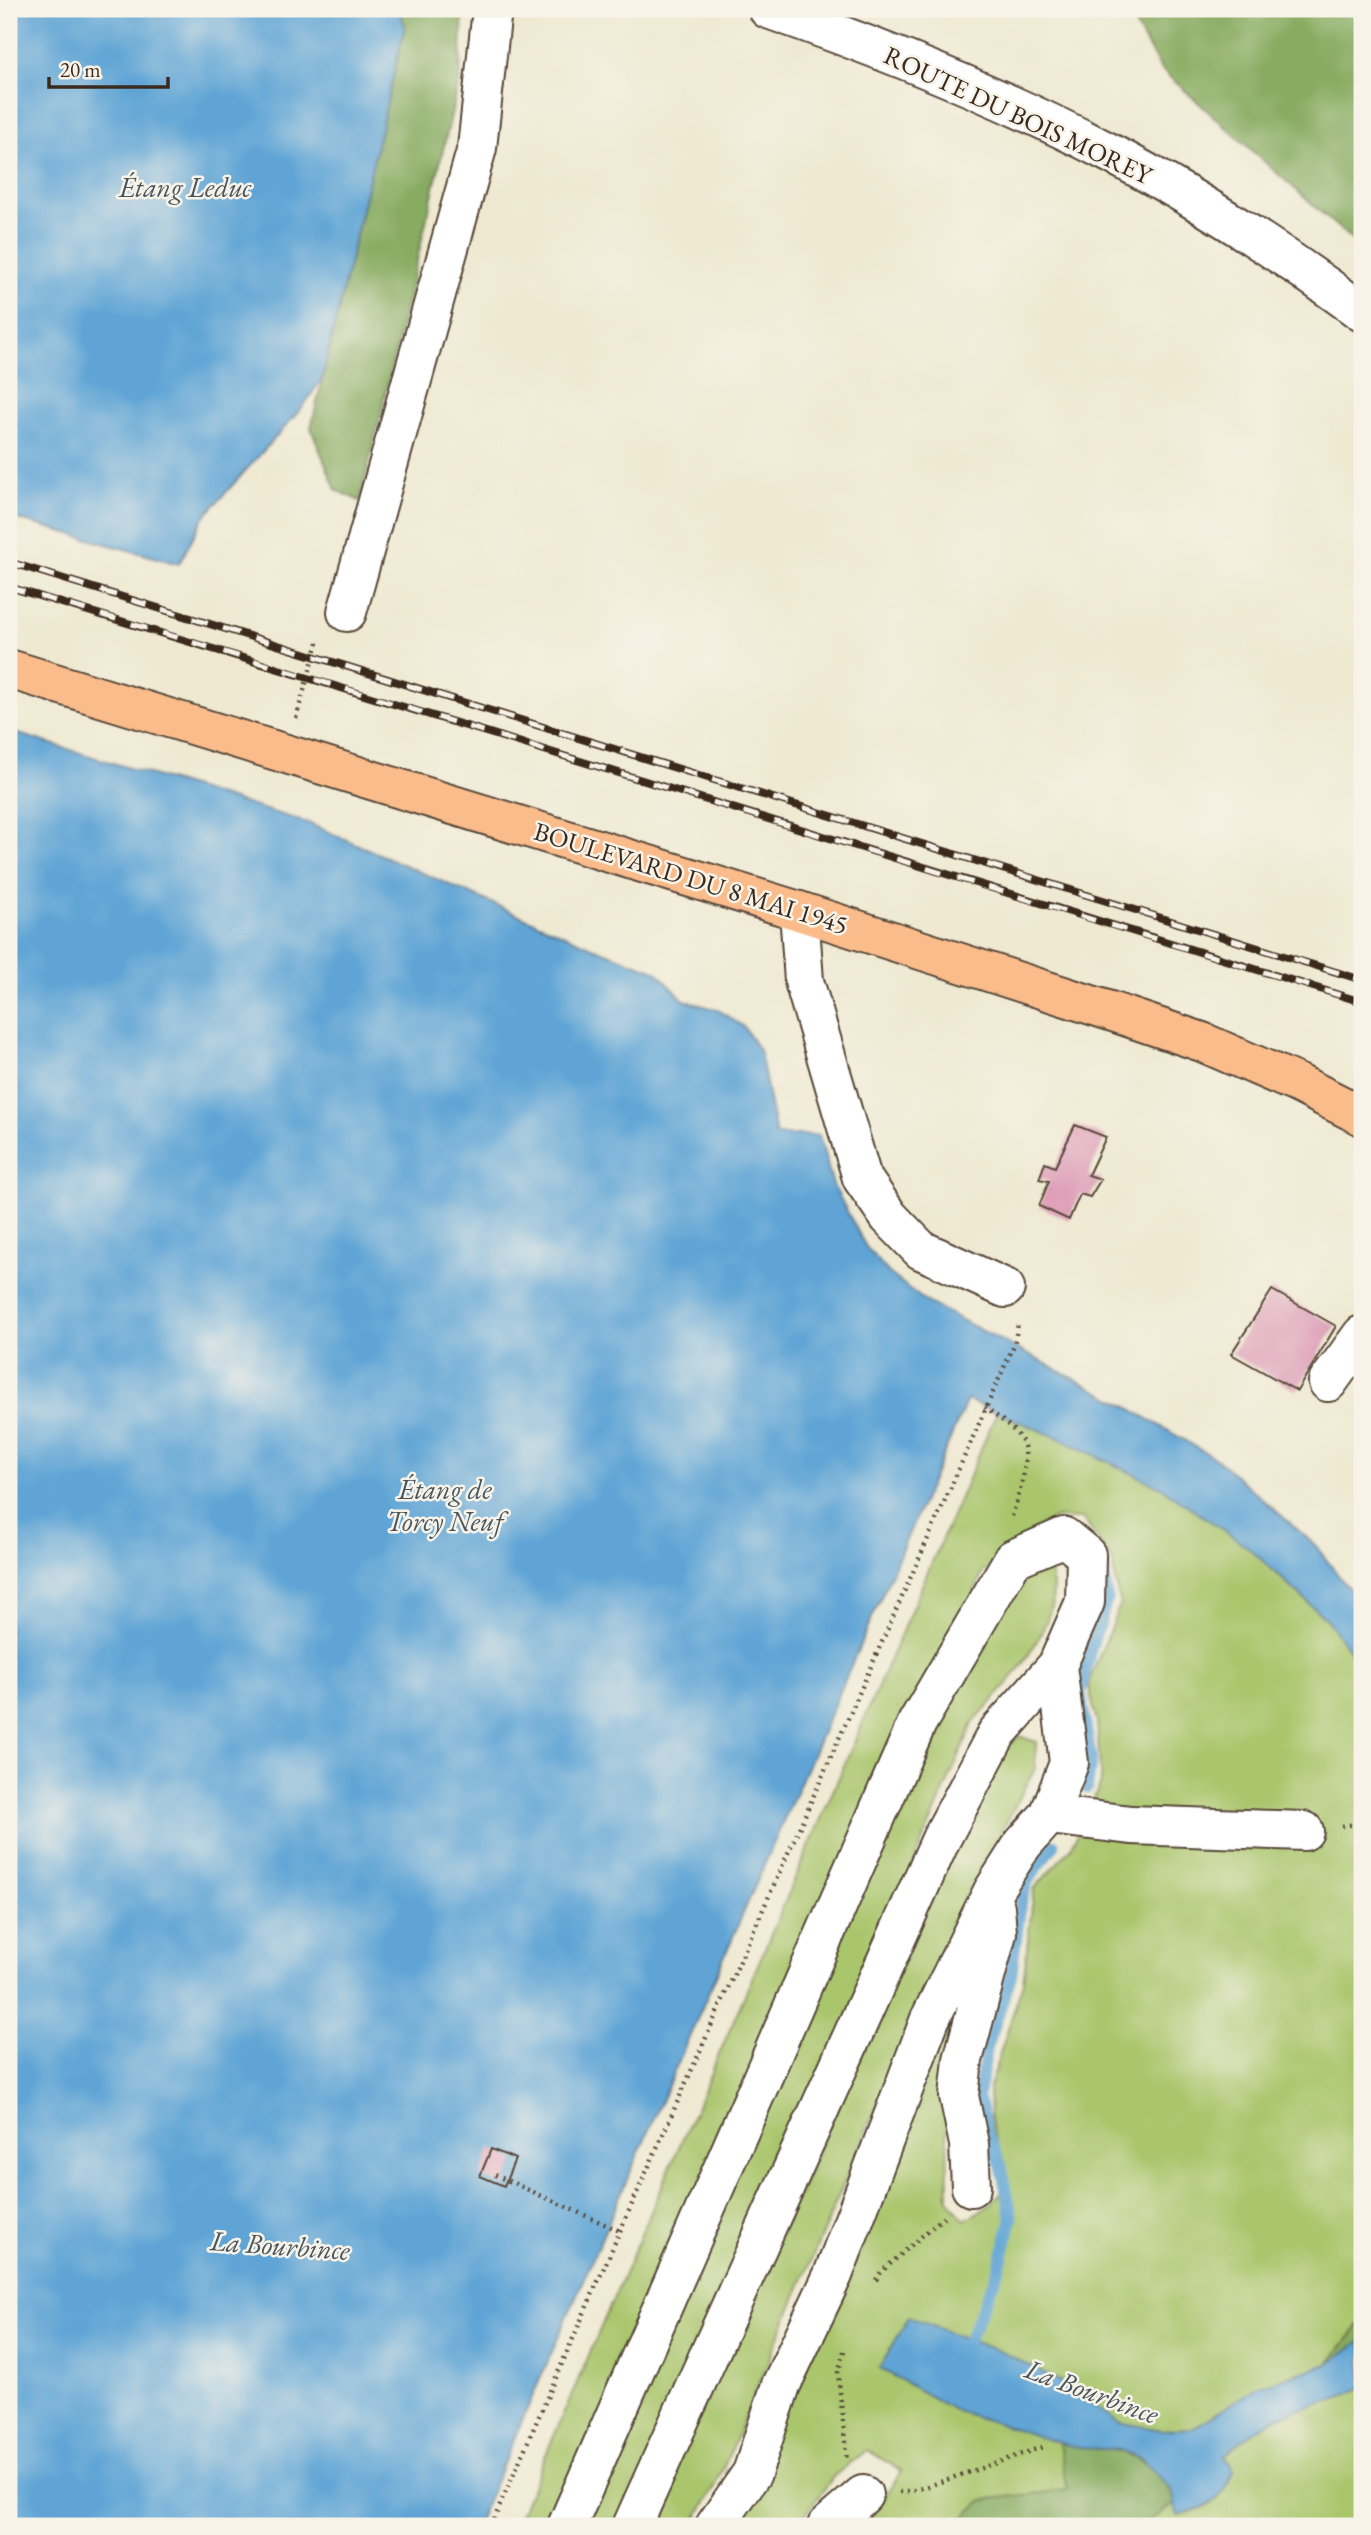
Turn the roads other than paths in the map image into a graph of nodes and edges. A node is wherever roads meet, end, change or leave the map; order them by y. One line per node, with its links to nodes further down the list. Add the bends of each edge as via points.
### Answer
1 (492, 9): 4 (street, via 477,148)
2 (768, 9): 3 (street, ROUTE DU BOIS MOREY, via 861,41 1107,151 1244,231)
3 (1362, 312)
4 (347, 612)
5 (9, 669): 6 (main road, BOULEVARD DU 8 MAI 1945)
6 (800, 911): 7 (main road, BOULEVARD DU 8 MAI 1945, via 1202,1042); 8 (street, via 804,981 862,1178 889,1217 921,1250)
7 (1362, 1116)
8 (1005, 1288)
9 (1362, 1335): 10 (street)
10 (1328, 1382)
11 (1057, 1666): 12 (street, via 1069,1763); 17 (street, via 1085,1602 1086,1555 1064,1537 1013,1559 917,1723); 18 (street, via 997,1733 941,1839)
12 (1049, 1815): 13 (street, via 1131,1825); 14 (street, via 1023,1844)
13 (1304, 1831)
14 (993, 1891): 15 (street, via 997,1933 963,2060 959,2096 970,2144); 19 (street, via 930,2019 833,2275 781,2385 752,2473)
15 (971, 2187)
16 (863, 2495): 20 (street)
17 (567, 2526)
18 (632, 2526)
19 (715, 2526)
20 (827, 2526)

